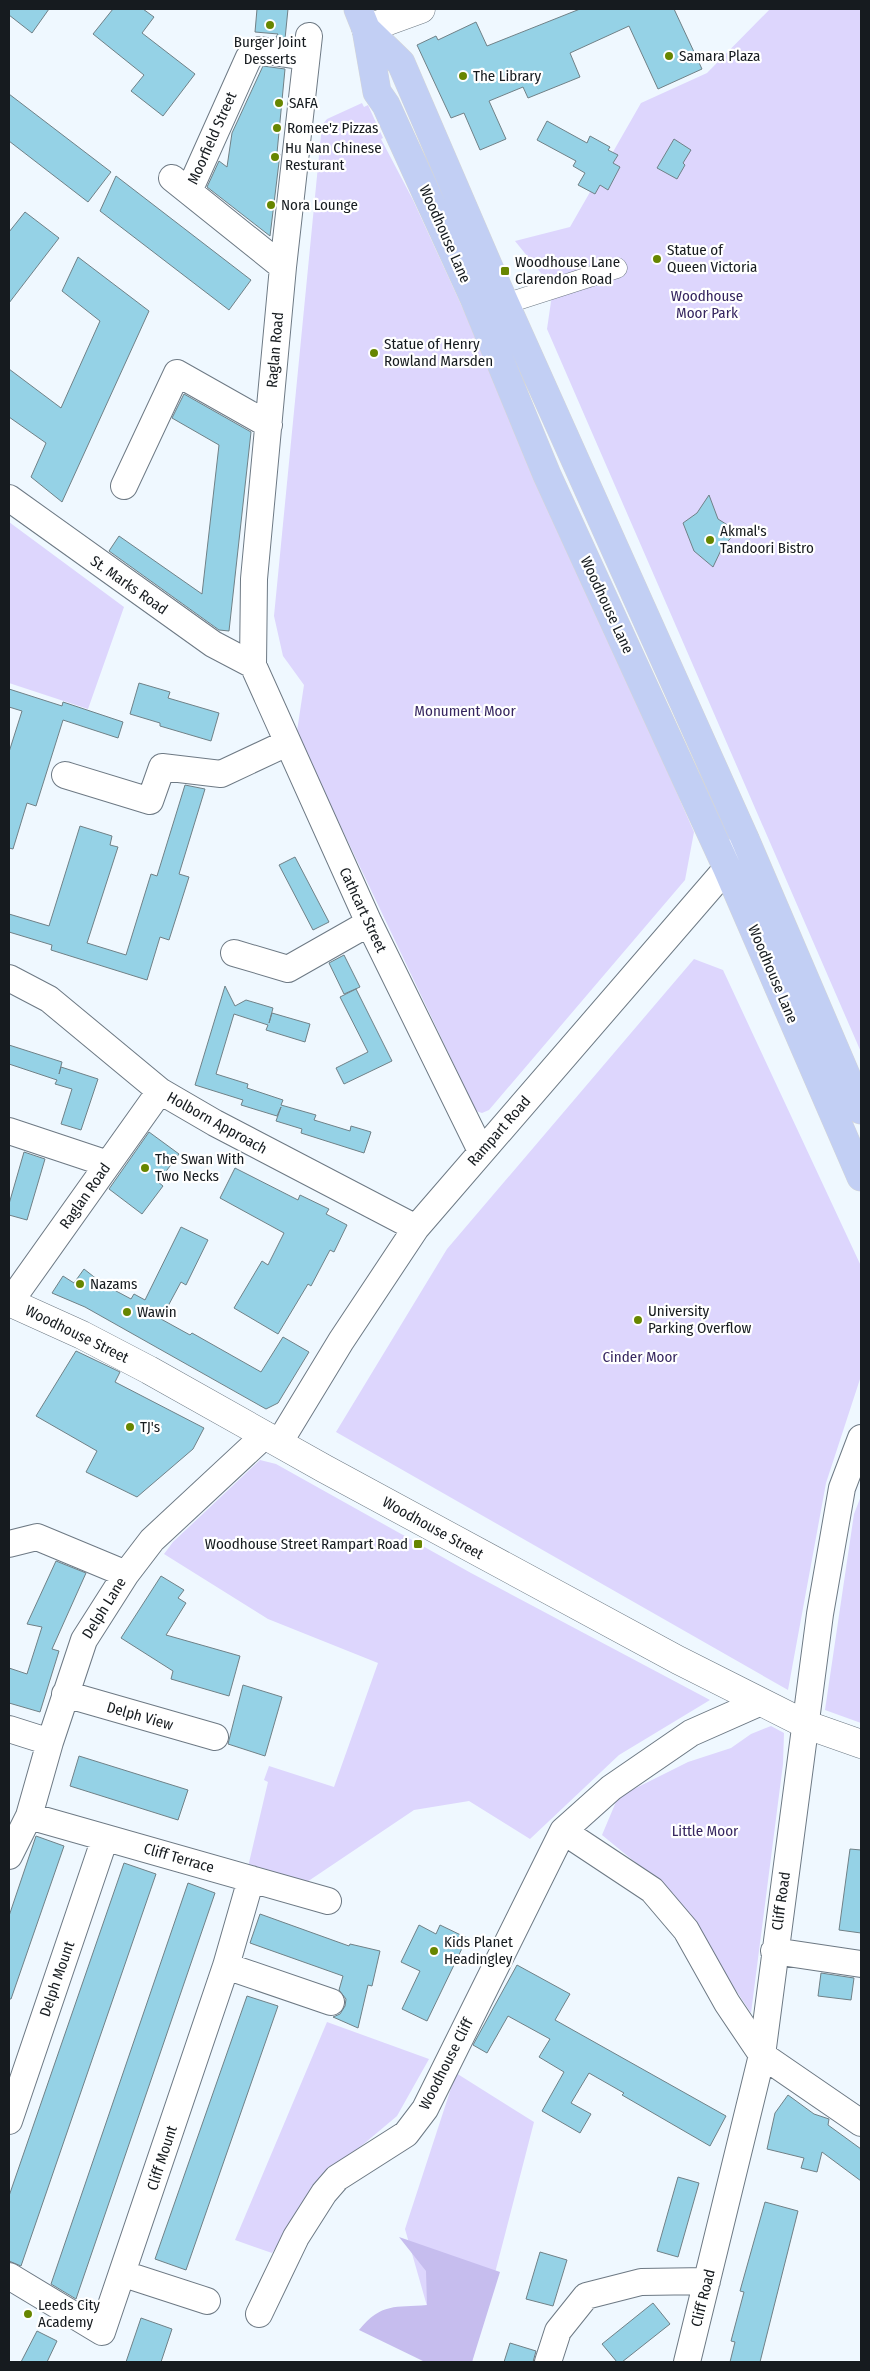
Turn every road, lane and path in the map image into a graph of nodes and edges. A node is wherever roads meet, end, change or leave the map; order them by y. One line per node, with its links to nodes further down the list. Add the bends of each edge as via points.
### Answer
1 (420, 9): 2 (street)
2 (362, 19): 6 (highway, Woodhouse Lane, via 401,63); 14 (highway, Woodhouse Lane, via 377,92 394,120 474,298 547,475)
3 (307, 46): 4 (street, Raglan Road); 4 (street, Moorfield Street, via 260,50 249,57 181,184)
4 (283, 267): 7 (street, Raglan Road)
5 (617, 268): 6 (street)
6 (505, 304): 13 (highway, Woodhouse Lane)
7 (269, 425): 8 (street, via 177,373); 10 (street, Raglan Road, via 254,579)
8 (124, 486)
9 (9, 498): 10 (street, St. Marks Road, via 213,644)
10 (253, 665): 11 (street, Cathcart Street)
11 (287, 743): 12 (street, via 221,774 162,767 150,801); 15 (street, Cathcart Street)
12 (65, 775)
13 (745, 839): 14 (street, Rampart Road); 19 (highway, Woodhouse Lane)
14 (727, 868): 21 (street, Rampart Road); 23 (highway, Woodhouse Lane)
15 (369, 923): 16 (street, via 288,969); 21 (street, Cathcart Street)
16 (234, 953)
17 (12, 985): 18 (street, Holborn Approach, via 49,999)
18 (160, 1090): 22 (street, Raglan Road); 24 (street, Holborn Approach, via 215,1123)
19 (861, 1110)
20 (9, 1131): 22 (street)
21 (481, 1151): 24 (street, Rampart Road)
22 (108, 1164): 25 (street, Raglan Road)
23 (861, 1177)
24 (416, 1228): 27 (street, Rampart Road)
25 (10, 1302): 27 (street, Woodhouse Street, via 82,1335)
26 (861, 1438): 32 (street, Cliff Road, via 842,1488 820,1614)
27 (272, 1439): 29 (street, Delph Lane, via 152,1540); 31 (street, Woodhouse Street)
28 (9, 1544): 29 (street, via 37,1538)
29 (126, 1574): 30 (street, Delph Lane, via 84,1640)
30 (65, 1694): 34 (street, Delph View); 35 (street, Delph Lane)
31 (761, 1702): 32 (street, Woodhouse Street); 38 (street, Woodhouse Cliff, via 691,1732 611,1788)
32 (807, 1724): 36 (street, Woodhouse Street); 43 (street, Cliff Road)
33 (9, 1729): 35 (street)
34 (215, 1737)
35 (50, 1742): 37 (street, Delph Lane)
36 (861, 1744)
37 (29, 1816): 39 (street, Cliff Terrace); 40 (street, Delph Lane)
38 (563, 1831): 47 (street, via 652,1890 686,1930 727,2003); 54 (street, Woodhouse Cliff, via 425,2108 406,2134 337,2178 324,2193 296,2237)
39 (105, 1838): 41 (street, Cliff Terrace); 48 (street, Delph Mount)
40 (9, 1856)
41 (251, 1879): 42 (street, Cliff Terrace); 45 (street, Cliff Mount)
42 (328, 1901)
43 (774, 1951): 44 (street); 47 (street, Cliff Road)
44 (861, 1964)
45 (226, 1966): 46 (street); 50 (street, Cliff Mount)
46 (331, 2002)
47 (762, 2055): 49 (street); 52 (street, Cliff Road)
48 (9, 2121)
49 (861, 2123)
50 (124, 2274): 51 (street, Cliff Mount, via 102,2332); 53 (street)
51 (9, 2276)
52 (707, 2280): 55 (street, via 641,2282 586,2296 558,2331); 56 (street, Cliff Road)
53 (208, 2301)
54 (259, 2314)
55 (548, 2362)
56 (687, 2362)

